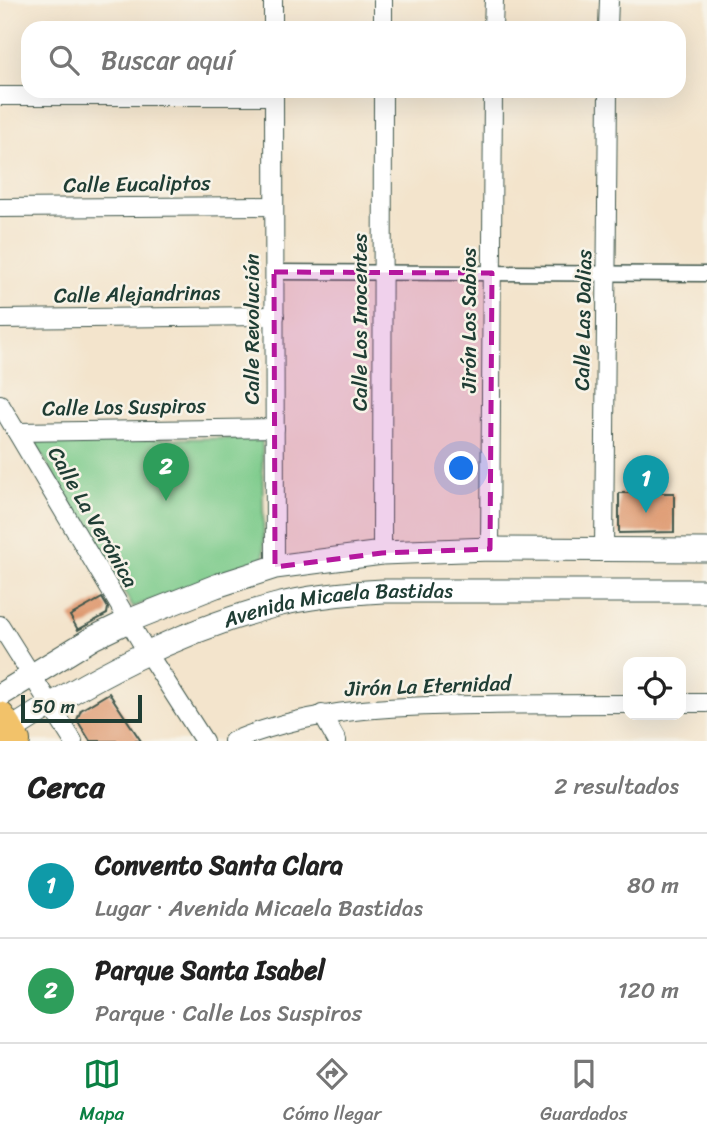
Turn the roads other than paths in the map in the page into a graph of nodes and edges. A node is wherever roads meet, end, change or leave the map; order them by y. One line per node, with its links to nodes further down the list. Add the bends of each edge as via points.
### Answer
1 (273, 0): 5 (street)
2 (383, 0): 6 (street)
3 (494, 0): 7 (street)
4 (609, 0): 8 (street)
5 (274, 21)
6 (383, 21)
7 (493, 21)
8 (608, 21)
9 (0, 96): 10 (street)
10 (21, 96)
11 (274, 98): 15 (street, Calle Revolución)
12 (383, 98): 18 (street, Calle Los Inocentes)
13 (493, 98): 19 (street, Jirón Los Sabios)
14 (608, 98): 20 (street, Calle Las Dalias)
15 (274, 206): 16 (street, Calle Eucaliptos); 17 (street, Calle Revolución)
16 (0, 208)
17 (274, 272): 18 (street); 22 (street, Calle Revolución)
18 (383, 272): 19 (street); 30 (street, Calle Los Inocentes)
19 (492, 273): 20 (street); 27 (street, Jirón Los Sabios)
20 (606, 273): 21 (street); 28 (street, Calle Las Dalias)
21 (707, 274)
22 (275, 316): 23 (street, Calle Alejandrinas); 25 (street, Calle Revolución)
23 (5, 321)
24 (0, 404): 26 (street, Calle La Verónica)
25 (275, 428): 26 (street, Calle Los Suspiros); 31 (street, Calle Revolución)
26 (17, 432): 33 (street, Calle La Verónica)
27 (490, 549): 28 (street, Avenida Micaela Bastidas); 30 (street, Avenida Micaela Bastidas)
28 (604, 550): 29 (street, Avenida Micaela Bastidas)
29 (707, 550)
30 (382, 553): 31 (street, Avenida Micaela Bastidas)
31 (275, 568): 33 (street, Avenida Micaela Bastidas)
32 (707, 591): 35 (street, Avenida Micaela Bastidas, via 333,595 279,604)
33 (128, 621): 35 (street, Calle La Verónica); 36 (street, Avenida Micaela Bastidas)
34 (0, 625): 36 (street)
35 (146, 652): 41 (street, Avenida Micaela Bastidas); 45 (street, Calle La Verónica)
36 (31, 676): 37 (street, Avenida Micaela Bastidas); 41 (street)
37 (0, 695)
38 (686, 703): 39 (street)
39 (707, 703)
40 (623, 704): 42 (street, Jirón La Eternidad, via 424,705)
41 (51, 705): 43 (street, Avenida Micaela Bastidas); 44 (street)
42 (322, 714): 46 (street, Jirón La Eternidad); 47 (street)
43 (6, 732)
44 (73, 741)
45 (204, 741)
46 (233, 741)
47 (338, 741)

